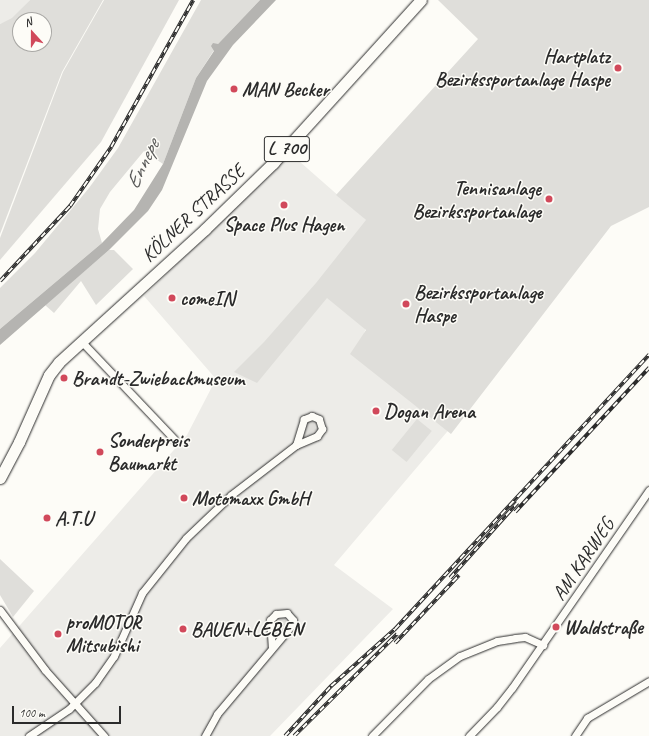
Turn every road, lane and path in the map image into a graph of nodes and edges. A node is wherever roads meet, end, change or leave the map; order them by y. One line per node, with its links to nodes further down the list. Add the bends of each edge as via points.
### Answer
1 (421, 0): 2 (main road, KÖLNER STRASSE / L 700, via 273,163 205,229)
2 (81, 341): 3 (street); 5 (main road, L 700, via 49,375)
3 (174, 439)
4 (296, 445): 11 (street, via 231,495 170,556 142,593 114,656 95,683)
5 (0, 478)
6 (649, 490): 8 (street, AM KARWEG)
7 (0, 610): 11 (street, via 32,654)
8 (543, 645): 15 (street, via 530,638 515,638 497,641 460,656 428,679); 16 (street, AM KARWEG, via 497,707)
9 (272, 647): 9 (street, via 292,625 293,620 287,613 276,614 270,620); 14 (street, via 217,714)
10 (649, 681): 17 (street, via 587,718)
11 (74, 704): 12 (street); 13 (street)
12 (29, 736)
13 (104, 736)
14 (205, 736)
15 (372, 736)
16 (469, 736)
17 (575, 736)

